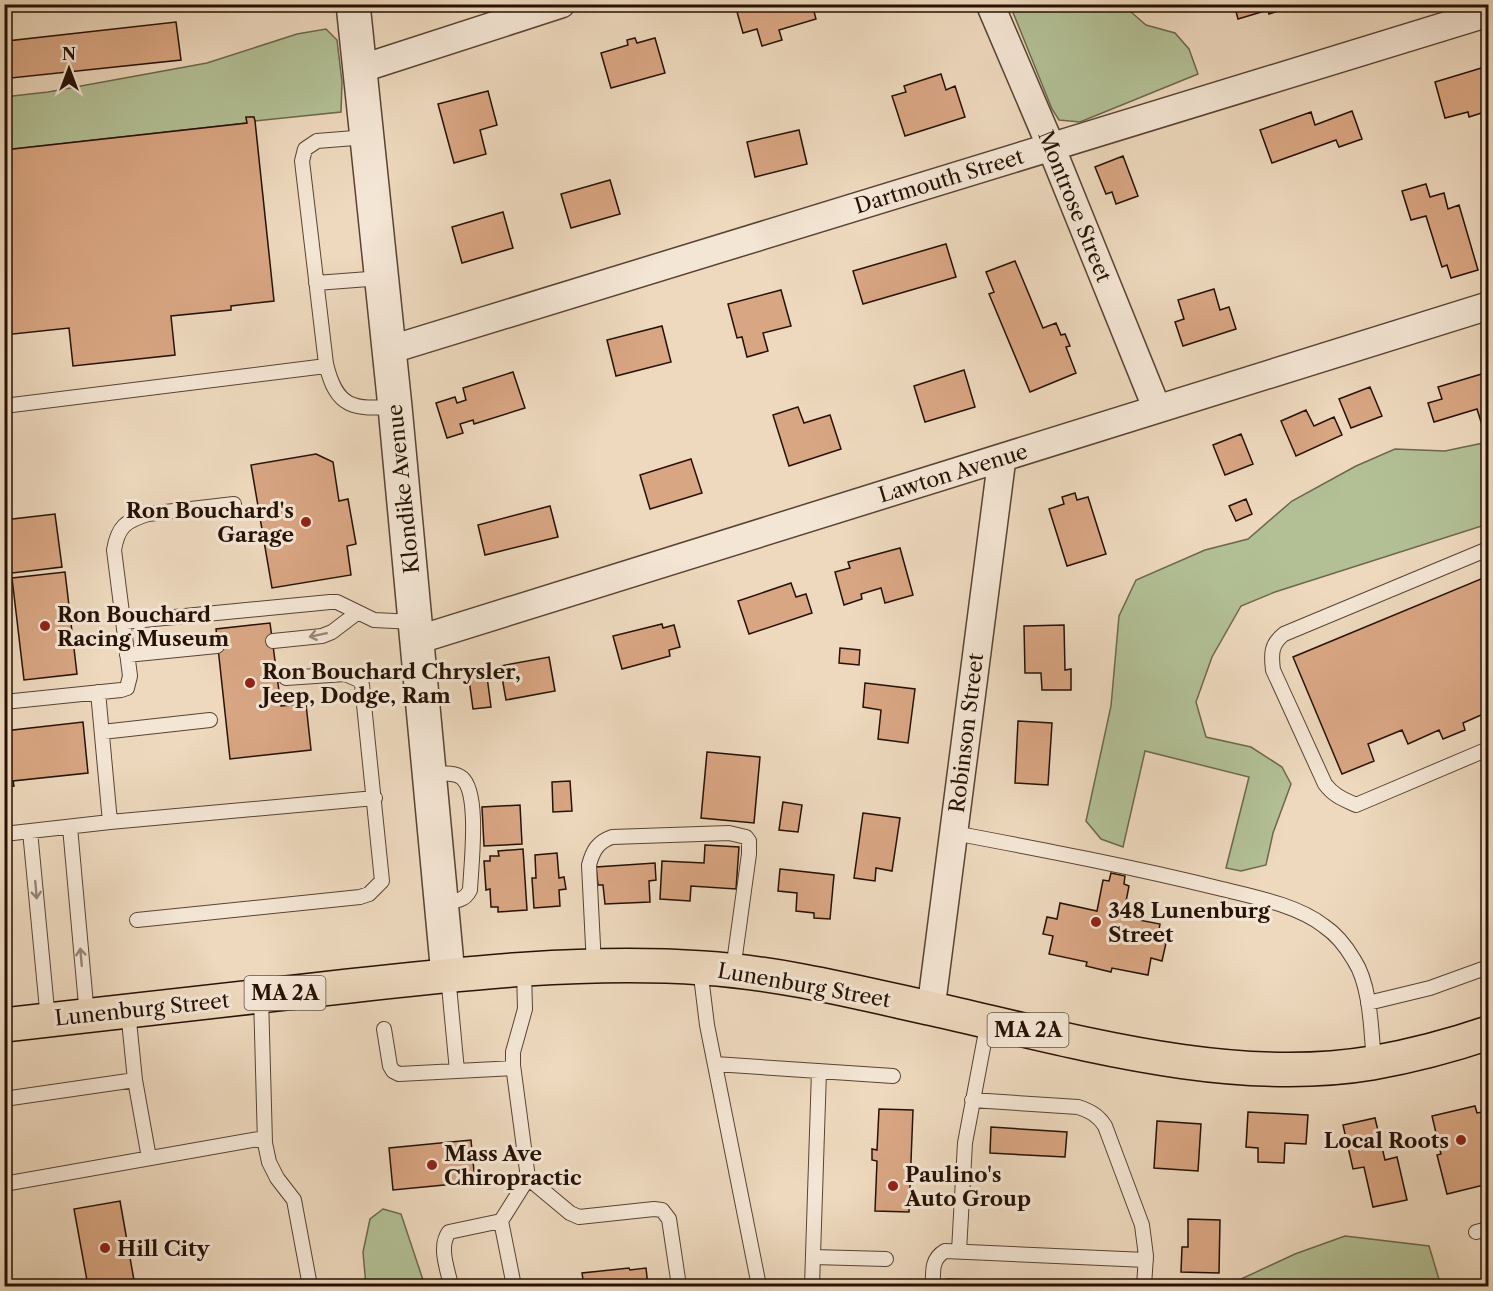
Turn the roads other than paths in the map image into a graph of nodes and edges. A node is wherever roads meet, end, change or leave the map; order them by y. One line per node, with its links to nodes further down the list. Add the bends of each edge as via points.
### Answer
1 (353, 4): 5 (street, Klondike Avenue)
2 (561, 4): 5 (street)
3 (990, 4): 7 (street, Montrose Street)
4 (1488, 13): 7 (street, Dartmouth Street)
5 (360, 69): 6 (street, Klondike Avenue)
6 (367, 137): 8 (street, Klondike Avenue); 9 (lane, via 317,141 303,154)
7 (1051, 147): 11 (street, Dartmouth Street); 15 (street, Montrose Street)
8 (382, 278): 9 (lane); 11 (street, Klondike Avenue)
9 (316, 283): 12 (lane)
10 (1488, 306): 15 (street, Lawton Avenue)
11 (389, 350): 14 (street, Klondike Avenue)
12 (326, 366): 13 (lane); 14 (lane, via 339,396 352,405)
13 (4, 406)
14 (395, 407): 21 (street, Klondike Avenue)
15 (1157, 409): 16 (street, Lawton Avenue)
16 (1002, 458): 21 (street, Lawton Avenue); 35 (street, Robinson Street)
17 (234, 504): 20 (lane, via 148,514 120,528 114,550)
18 (1488, 549): 30 (lane, via 1284,634 1276,640 1271,658 1325,784 1333,794 1356,805)
19 (357, 614): 20 (lane, via 330,602); 21 (lane); 22 (lane, one-way to 22, via 321,636)
20 (123, 622): 24 (lane)
21 (416, 631): 43 (street, Klondike Avenue)
22 (273, 641)
23 (217, 646): 24 (lane)
24 (127, 655): 26 (lane, via 127,688)
25 (286, 678): 31 (lane, via 345,674 359,680)
26 (98, 692): 27 (lane); 29 (lane)
27 (4, 702)
28 (210, 720): 29 (lane)
29 (102, 732): 32 (lane)
30 (1488, 749)
31 (375, 798): 32 (lane); 37 (lane, via 382,881 369,894)
32 (110, 822): 33 (lane)
33 (70, 827): 34 (lane); 48 (lane, one-way to 33)
34 (30, 831): 36 (lane); 49 (lane, one-way to 49)
35 (954, 833): 45 (lane, via 1119,864 1299,912 1324,925 1341,942 1362,974); 46 (street, Robinson Street)
36 (4, 834)
37 (136, 920)
38 (594, 966): 40 (main road, Lunenburg Street / MA 2A); 41 (main road, Lunenburg Street / MA 2A); 42 (lane, via 590,865 592,854 602,841 612,837 729,833 749,841)
39 (1488, 967): 45 (lane, via 1430,988)
40 (700, 968): 42 (main road, Lunenburg Street / MA 2A); 55 (lane)
41 (524, 970): 43 (main road, Lunenburg Street / MA 2A); 56 (lane, via 525,1009 513,1052)
42 (734, 970): 46 (main road, Lunenburg Street / MA 2A)
43 (447, 975): 44 (main road, Lunenburg Street / MA 2A); 57 (lane)
44 (261, 996): 47 (main road, Lunenburg Street / MA 2A); 63 (lane)
45 (1368, 1003): 54 (lane)
46 (931, 1008): 50 (main road, Lunenburg Street / MA 2A)
47 (128, 1011): 48 (main road, Lunenburg Street / MA 2A); 60 (lane)
48 (87, 1016): 49 (main road, Lunenburg Street / MA 2A)
49 (48, 1020): 51 (main road, Lunenburg Street / MA 2A)
50 (988, 1021): 54 (main road, Lunenburg Street / MA 2A, via 1093,1045 1197,1062 1287,1068); 62 (lane)
51 (4, 1025)
52 (384, 1029): 57 (lane, via 393,1071)
53 (1488, 1033): 54 (main road, Lunenburg Street / MA 2A)
54 (1374, 1062)
55 (715, 1064): 58 (lane); 76 (lane)
56 (513, 1068): 57 (lane); 65 (lane)
57 (457, 1071)
58 (819, 1071): 59 (lane); 69 (lane)
59 (893, 1076)
60 (135, 1080): 61 (lane); 64 (lane)
61 (4, 1099)
62 (972, 1100): 68 (lane, via 965,1143); 71 (lane, via 1078,1107 1099,1118 1142,1226)
63 (264, 1138): 64 (lane); 72 (lane, via 277,1179 294,1200)
64 (149, 1158): 66 (lane)
65 (528, 1178): 67 (lane); 75 (lane, via 579,1217 662,1210 669,1219)
66 (4, 1184)
67 (501, 1221): 73 (lane, via 449,1233 444,1239); 74 (lane)
68 (959, 1251): 71 (lane); 78 (lane, via 938,1255)
69 (813, 1257): 70 (lane); 77 (lane)
70 (886, 1259)
71 (1146, 1260): 79 (lane)
72 (310, 1287)
73 (451, 1287)
74 (514, 1287)
75 (679, 1287)
76 (759, 1287)
77 (812, 1287)
78 (933, 1287)
79 (1144, 1287)

